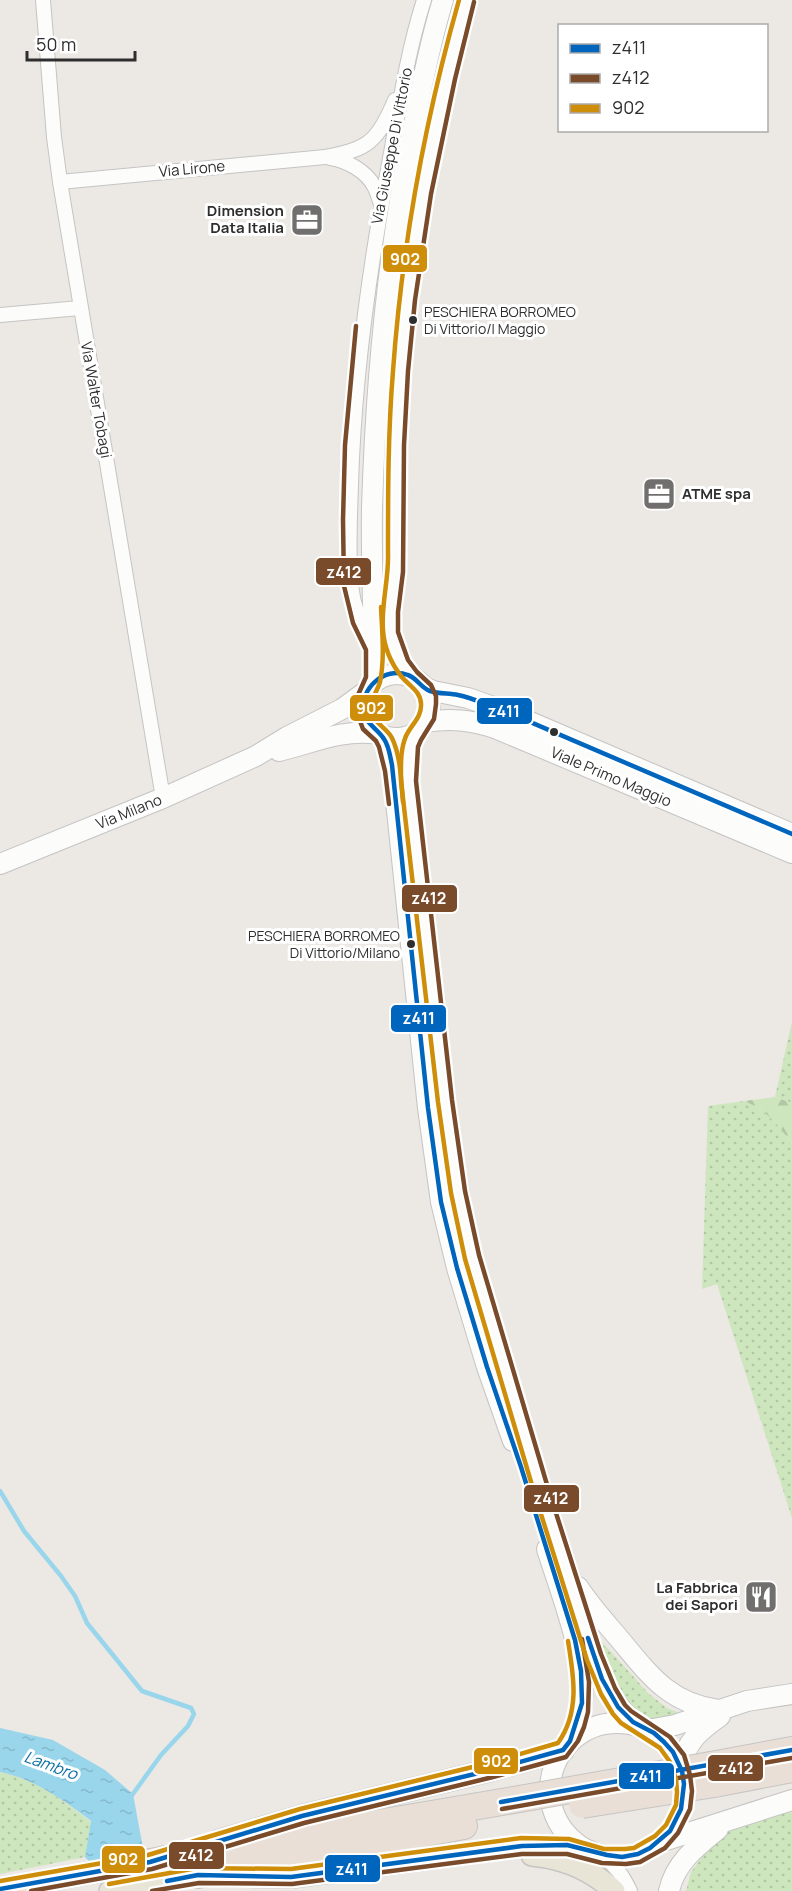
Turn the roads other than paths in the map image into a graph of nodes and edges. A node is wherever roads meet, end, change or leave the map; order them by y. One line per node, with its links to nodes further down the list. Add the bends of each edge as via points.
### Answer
1 (43, 0): 7 (street, Via Walter Tobagi)
2 (424, 0): 5 (street, Via Giuseppe Di Vittorio)
3 (443, 0): 11 (main road, Via Giuseppe Di Vittorio, via 409,146 389,274 375,431)
4 (467, 0): 12 (street, Via Giuseppe Di Vittorio, via 429,160 411,276 398,405 396,570)
5 (406, 70): 6 (street, Via Lirone, via 387,120 371,141 349,153); 8 (street, Via Giuseppe Di Vittorio)
6 (325, 157): 7 (street, Via Lirone); 8 (street, Via Lirone, via 341,160 364,174 374,185)
7 (60, 182): 9 (street, Via Walter Tobagi)
8 (381, 205): 13 (street, Via Giuseppe Di Vittorio, via 358,369 350,520 351,586 360,620)
9 (81, 308): 10 (street); 19 (street, Via Walter Tobagi)
10 (0, 315)
11 (372, 545): 12 (main road, Via Giuseppe Di Vittorio); 13 (main road, Via Giuseppe Di Vittorio)
12 (390, 629): 14 (main road, Via Giuseppe Di Vittorio, via 403,667)
13 (374, 648): 15 (main road, Via Giuseppe Di Vittorio)
14 (417, 682): 15 (main road, via 399,673 379,678); 16 (main road, Via Giuseppe Di Vittorio, via 428,697 429,706); 20 (main road, Viale Primo Maggio, via 433,692 502,710)
15 (370, 687): 17 (main road, Via Giuseppe Di Vittorio, via 364,712 370,726); 18 (main road, Via Milano, via 342,709)
16 (421, 727): 17 (main road, via 401,739); 21 (main road, Viale Primo Maggio, via 444,719 464,719 495,728); 23 (main road, Via Giuseppe Di Vittorio, via 412,740 409,756 409,796 458,1192 472,1257)
17 (380, 735): 18 (main road, Via Milano, via 342,734); 28 (main road, Via Giuseppe Di Vittorio, via 393,776 441,1202 457,1268 575,1641 582,1679 582,1703)
18 (256, 756): 19 (main road, Via Milano)
19 (163, 798): 22 (main road, Via Milano)
20 (792, 834)
21 (792, 853)
22 (0, 864)
23 (569, 1575): 26 (main road, via 657,1683 687,1702); 27 (main road, Via Giuseppe Di Vittorio, via 608,1690 626,1717)
24 (792, 1694): 25 (main road)
25 (737, 1704): 26 (main road); 30 (main road, via 690,1742)
26 (718, 1710): 27 (main road, via 675,1725)
27 (644, 1728): 28 (main road, via 617,1722 604,1724 591,1727); 30 (main road, via 665,1742)
28 (566, 1745): 37 (main road, via 551,1774 550,1800 564,1832 576,1844); 39 (main road, via 491,1770 302,1816)
29 (792, 1750): 32 (highway)
30 (681, 1768): 36 (main road, via 683,1807)
31 (792, 1769): 32 (highway)
32 (713, 1775): 34 (highway, bridge)
33 (792, 1800): 35 (main road)
34 (533, 1805): 39 (highway); 40 (highway)
35 (730, 1819): 36 (main road); 45 (main road, via 690,1852 676,1871)
36 (660, 1842): 37 (main road, via 637,1855)
37 (596, 1854): 38 (main road, via 568,1846 539,1845); 44 (street, via 614,1866)
38 (433, 1857): 40 (main road, via 291,1876); 43 (main road, via 506,1853 550,1858 580,1868)
39 (152, 1872): 40 (main road); 41 (main road, via 97,1871); 42 (main road)
40 (198, 1875)
41 (0, 1889)
42 (110, 1891)
43 (614, 1891)
44 (630, 1891)
45 (669, 1891)

